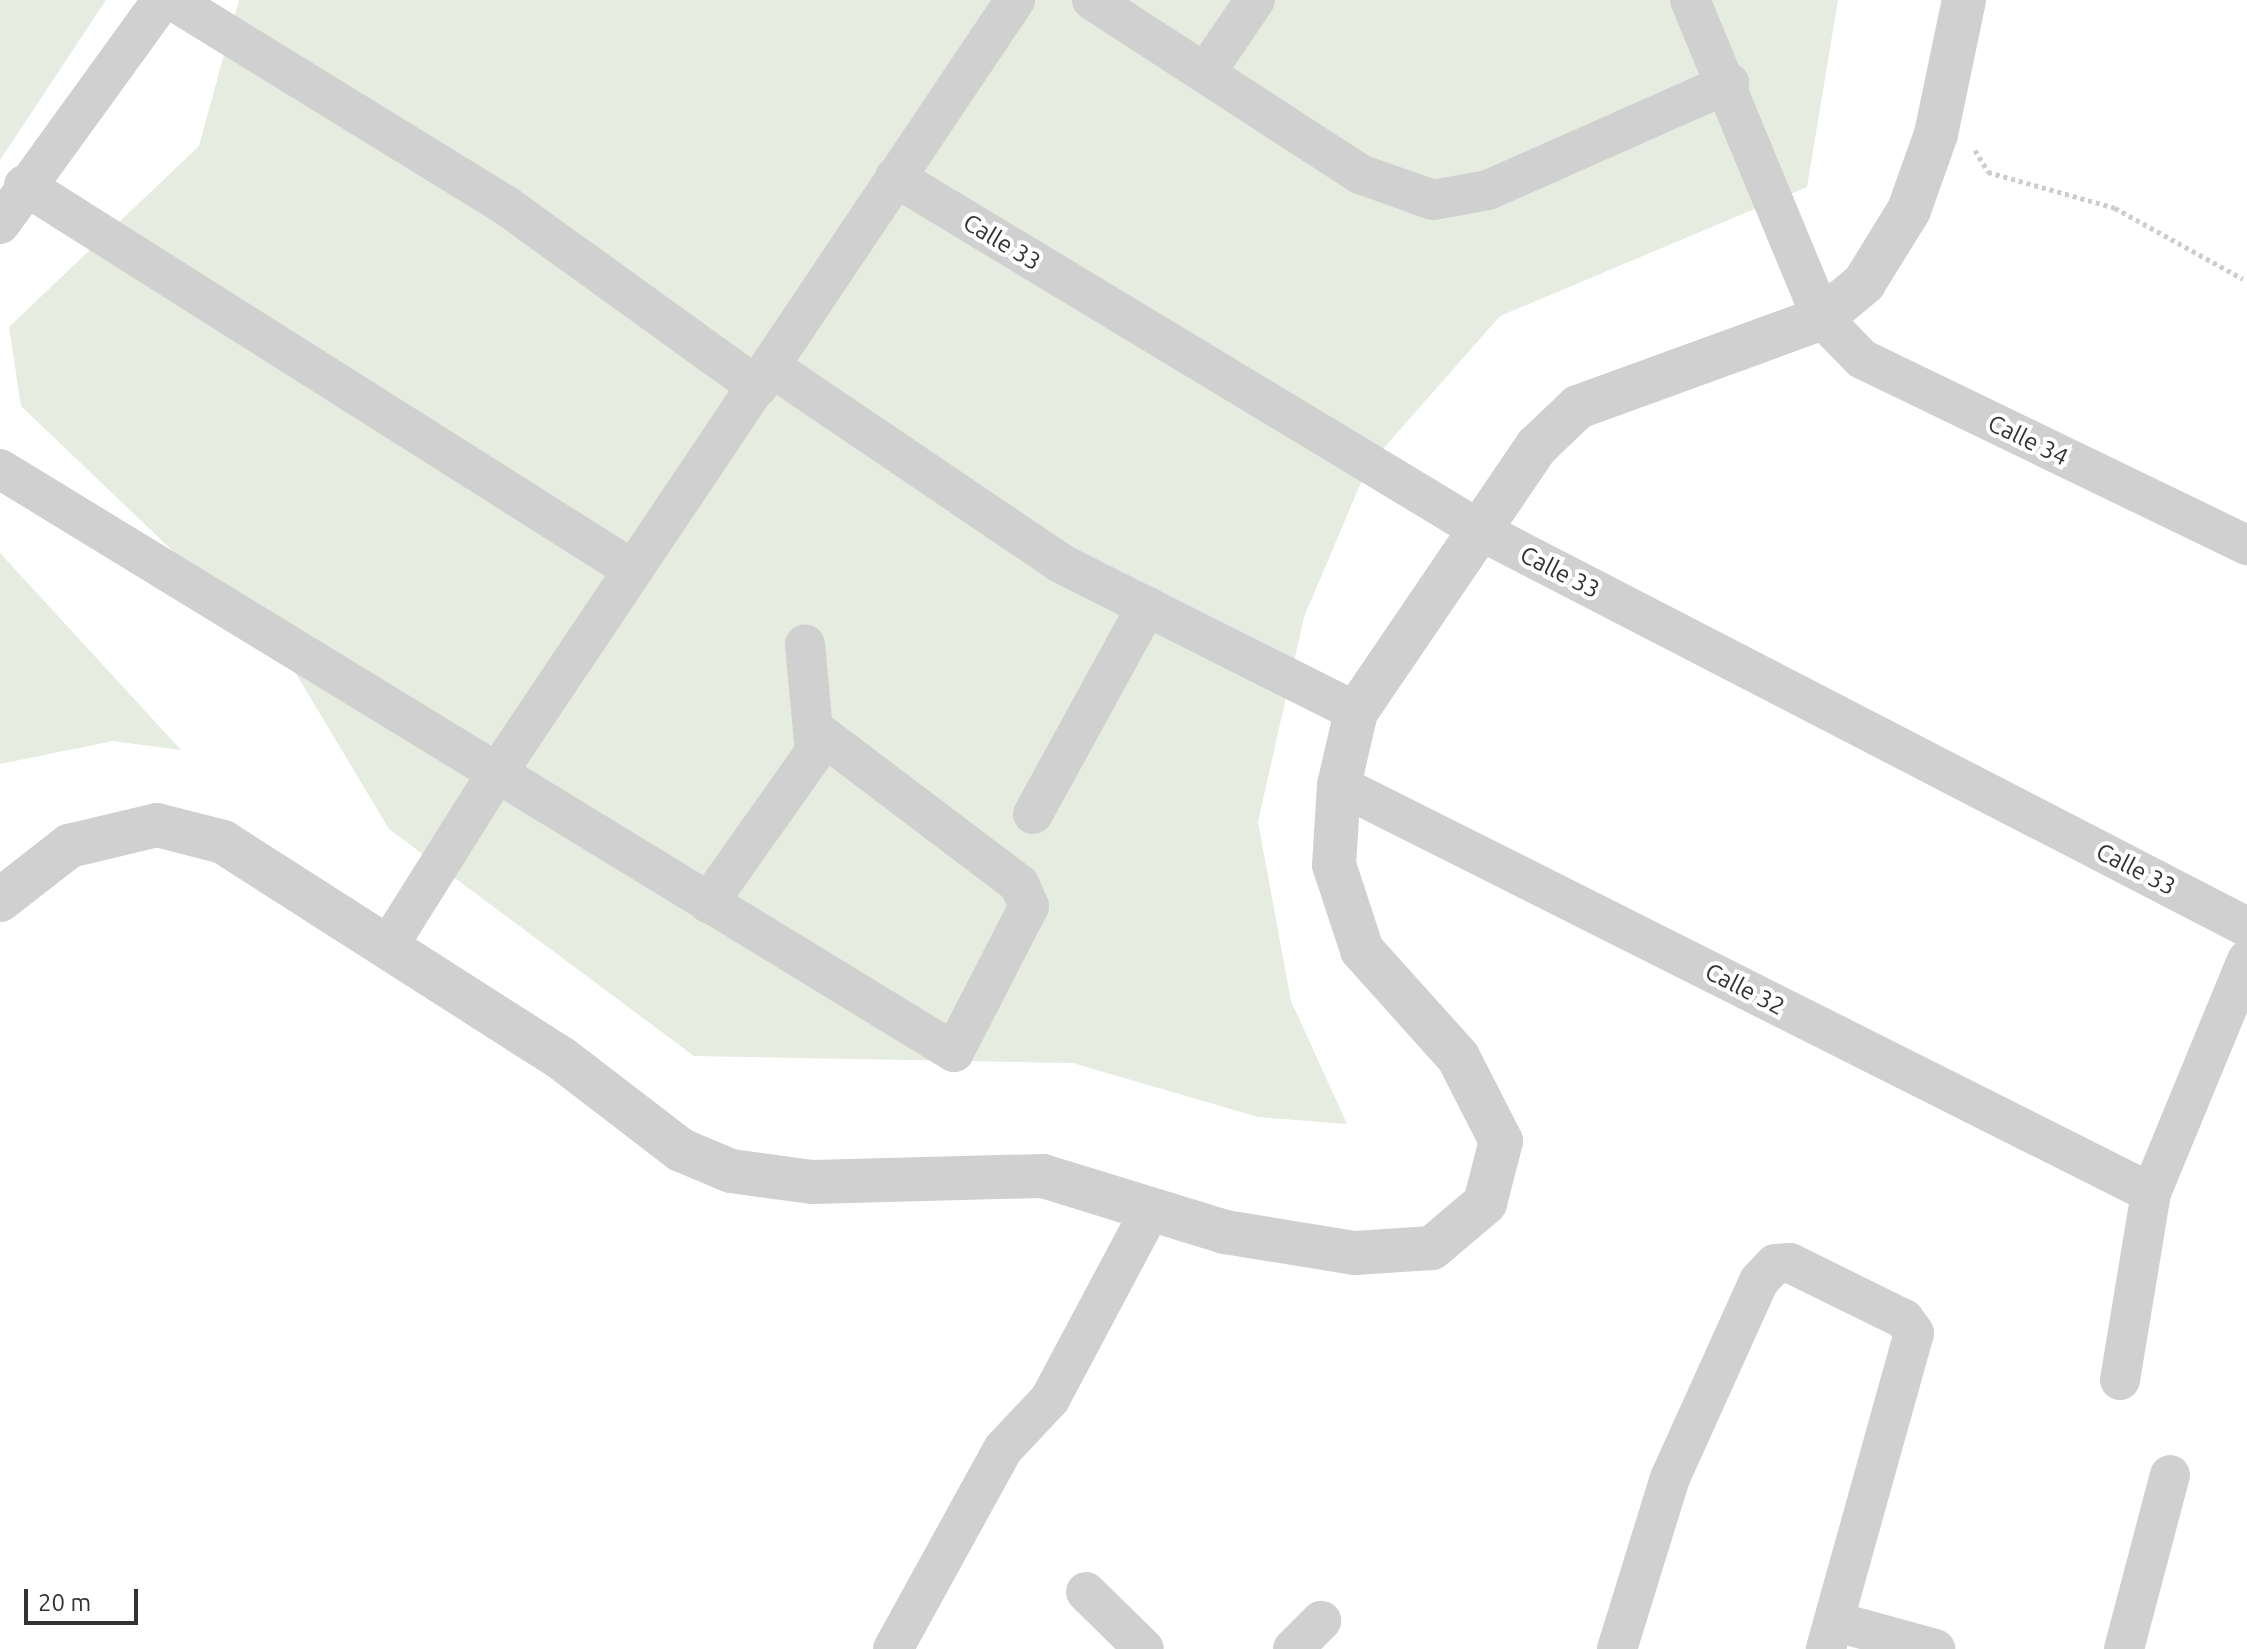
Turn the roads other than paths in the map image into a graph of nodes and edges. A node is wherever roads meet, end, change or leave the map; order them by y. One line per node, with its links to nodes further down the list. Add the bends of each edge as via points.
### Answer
1 (162, 0): 11 (street)
2 (172, 0): 14 (street, via 508,207)
3 (1015, 0): 10 (street)
4 (1092, 0): 8 (street)
5 (1255, 0): 8 (street)
6 (1690, 0): 9 (street, Calle 34)
7 (1964, 0): 13 (street, via 1936,134 1909,210 1864,283)
8 (1206, 72): 9 (street, via 1360,174 1433,200 1488,190)
9 (1729, 83): 13 (street, Calle 34, via 1771,210)
10 (895, 177): 14 (street); 16 (street, Calle 33)
11 (24, 185): 12 (street); 18 (street)
12 (0, 224)
13 (1822, 318): 16 (street, via 1578,407 1537,446); 17 (street, Calle 34, via 1862,359)
14 (764, 377): 18 (street); 19 (street, via 1060,563)
15 (0, 469): 23 (street)
16 (1483, 532): 21 (street); 28 (street, Calle 33)
17 (2247, 545)
18 (633, 570): 23 (street)
19 (1147, 606): 21 (street); 25 (street)
20 (805, 644): 22 (street)
21 (1356, 712): 24 (street)
22 (813, 728): 27 (street, via 815,752); 27 (street, via 1019,884 1029,906 954,1052)
23 (495, 776): 27 (street); 29 (street)
24 (1339, 785): 31 (street, Calle 32); 32 (street, via 1334,865 1362,950 1458,1057 1501,1141 1485,1203 1432,1248 1355,1253 1225,1232)
25 (1033, 814)
26 (0, 900): 29 (street, via 69,846 157,825 223,842)
27 (708, 903)
28 (2247, 927)
29 (387, 948): 32 (street, via 561,1058 681,1150 731,1171 812,1182 1043,1176)
30 (2247, 960): 31 (street)
31 (2151, 1193): 33 (street)
32 (1151, 1209): 38 (street, via 1050,1399 1003,1449)
33 (2120, 1380)
34 (2170, 1475): 43 (street)
35 (1086, 1592): 39 (street)
36 (1321, 1621): 40 (street)
37 (1831, 1636): 41 (street, via 1914,1333 1904,1319 1790,1263 1775,1264 1759,1281 1670,1478); 42 (street)
38 (893, 1649)
39 (1144, 1649)
40 (1293, 1649)
41 (1617, 1649)
42 (1935, 1649)
43 (2124, 1649)

